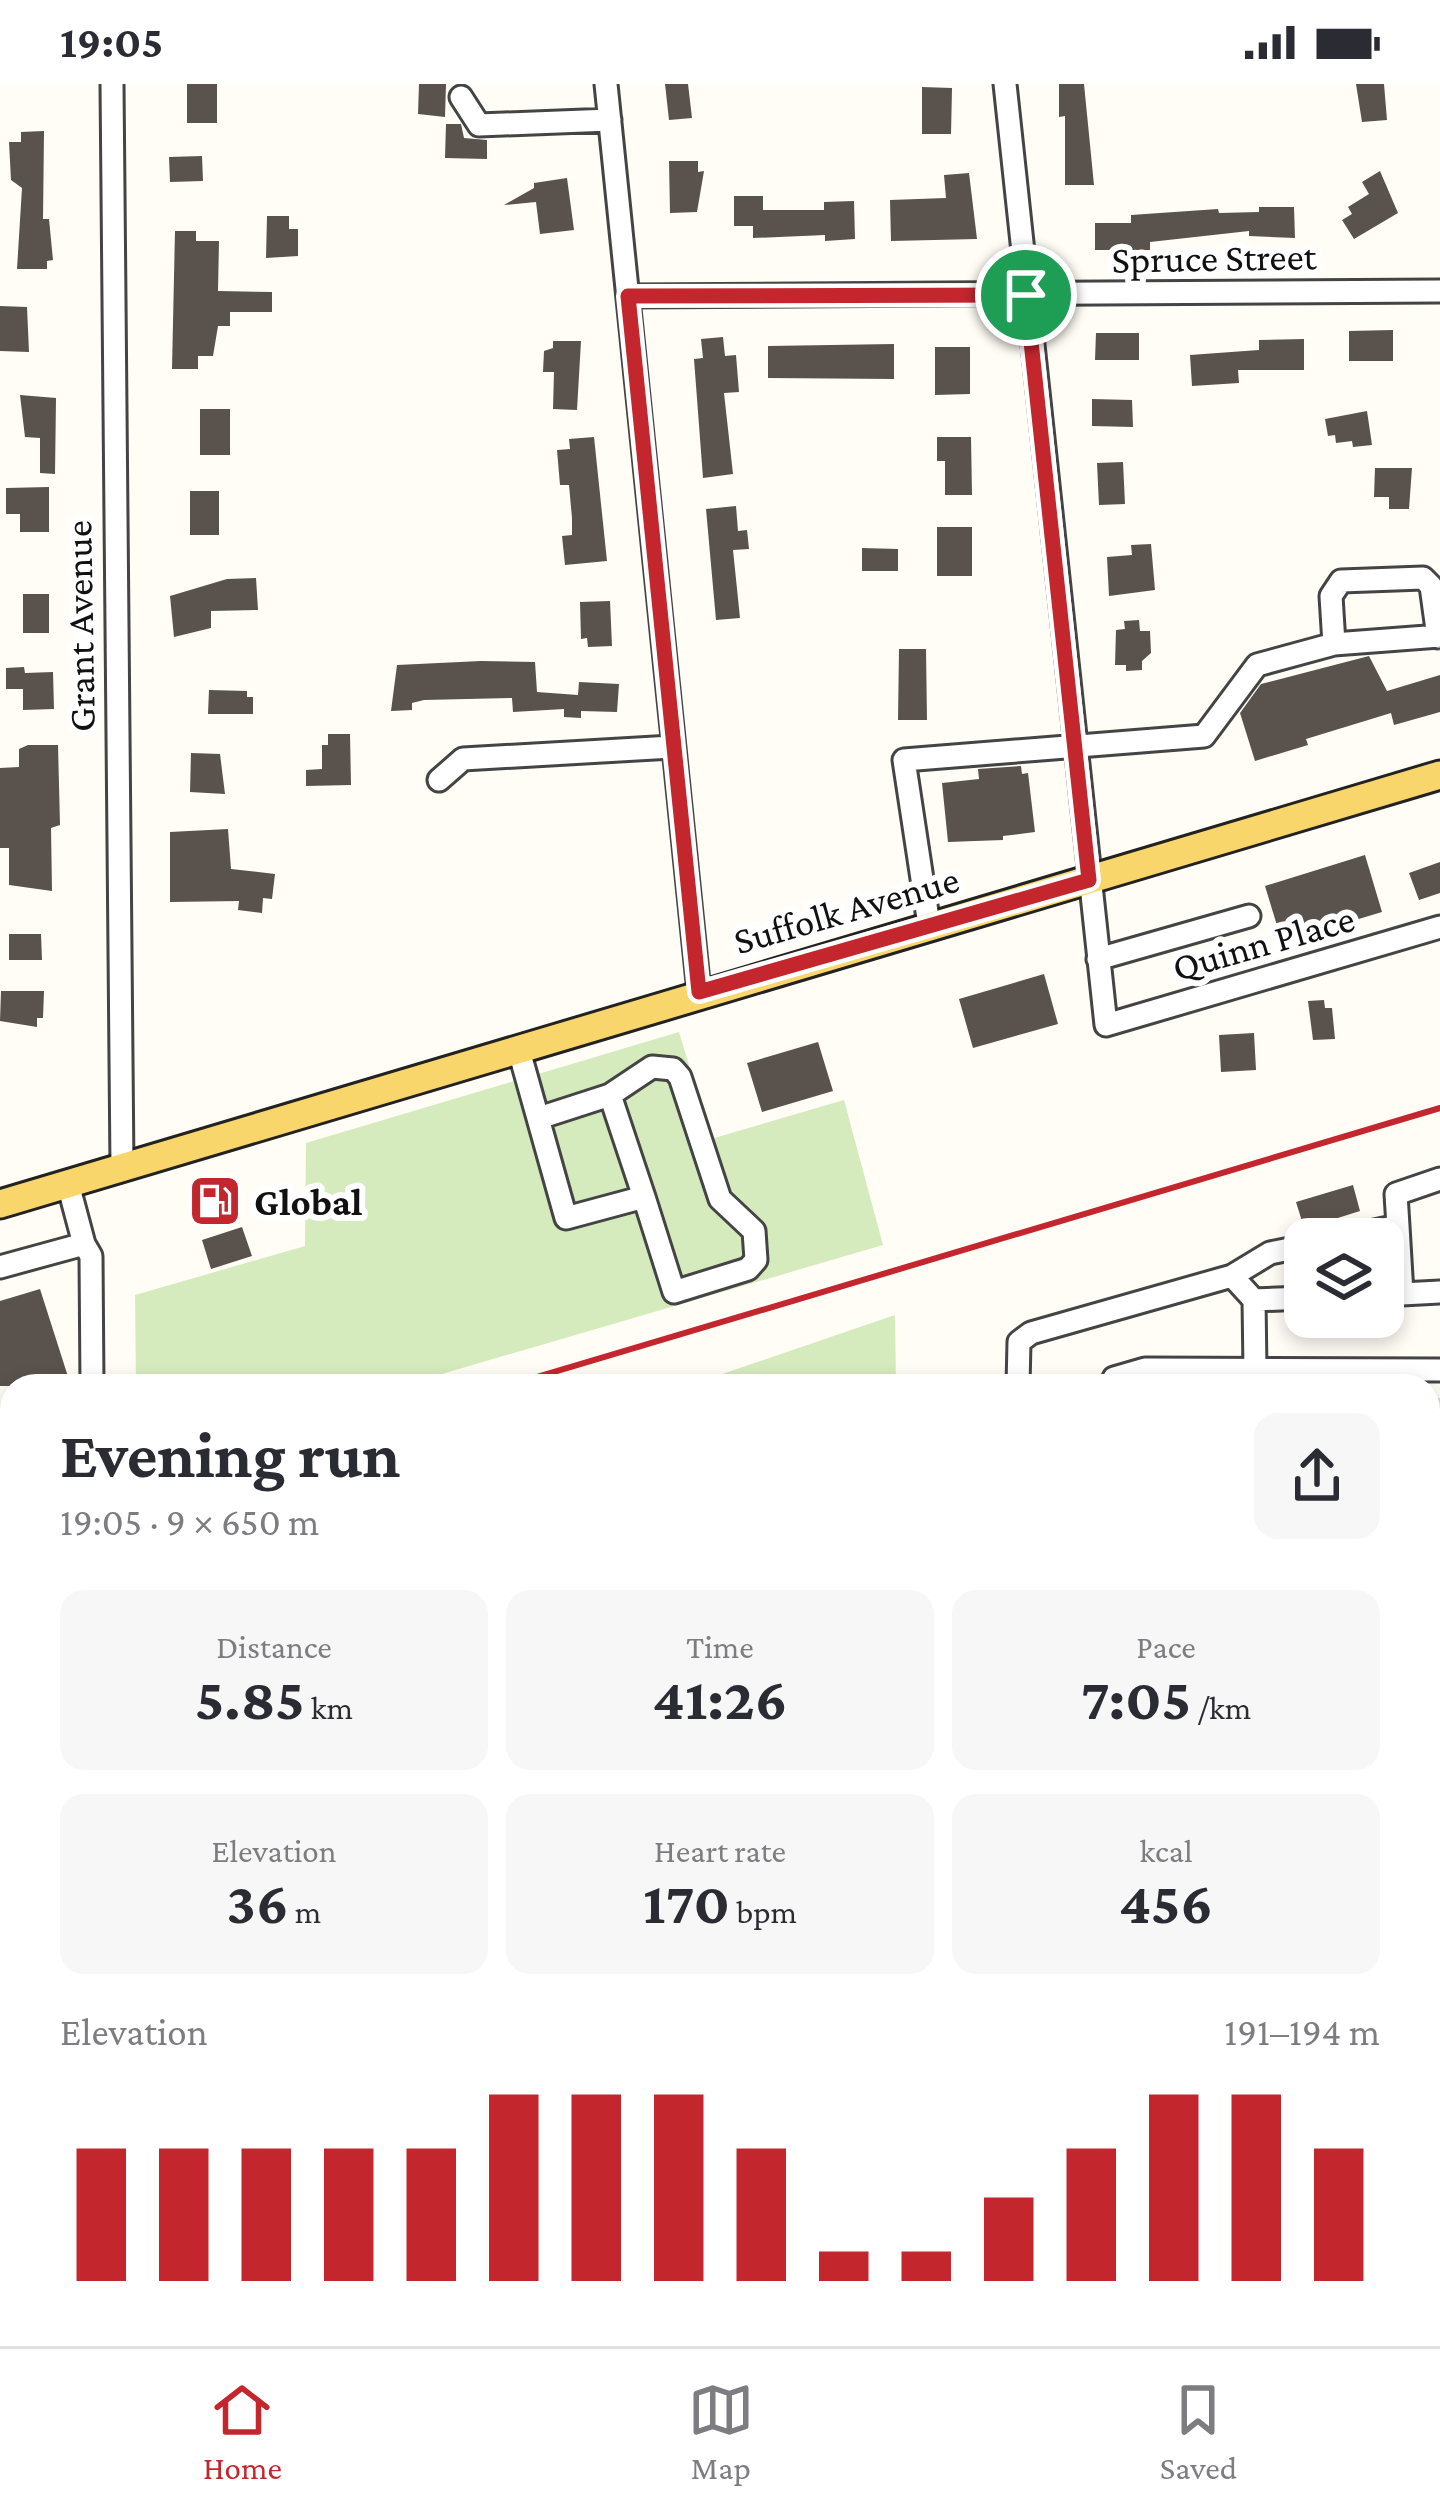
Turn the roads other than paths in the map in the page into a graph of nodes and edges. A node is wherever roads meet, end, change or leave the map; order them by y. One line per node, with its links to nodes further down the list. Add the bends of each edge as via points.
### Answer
1 (112, 84): 24 (street, Grant Avenue)
2 (607, 84): 5 (street)
3 (1005, 84): 7 (street)
4 (461, 98): 5 (street, via 479,125)
5 (610, 120): 8 (street)
6 (1440, 291): 7 (street, Spruce Street)
7 (1026, 295): 8 (street, Spruce Street); 12 (street)
8 (628, 296): 11 (street)
9 (1439, 636): 10 (street); 10 (street, via 1424,578 1341,580 1331,596)
10 (1334, 644): 12 (street, via 1257,665 1204,736)
11 (671, 747): 14 (street, via 463,759); 20 (street)
12 (1075, 749): 15 (street); 17 (street, via 904,760)
13 (1440, 776): 15 (main road, Suffolk Avenue)
14 (439, 780)
15 (1089, 880): 17 (main road, Suffolk Avenue); 19 (street)
16 (1249, 916): 19 (street)
17 (929, 926): 20 (main road, Suffolk Avenue)
18 (1440, 927): 19 (street, Quinn Place, via 1106,1025)
19 (1098, 959)
20 (699, 992): 21 (main road, Suffolk Avenue)
21 (518, 1047): 23 (street); 24 (main road, Suffolk Avenue)
22 (610, 1095): 23 (street); 27 (street); 27 (street, via 652,1066 680,1077 720,1199 754,1232 755,1260 674,1292)
23 (539, 1118): 27 (street, via 566,1217)
24 (122, 1168): 26 (main road, Suffolk Avenue)
25 (1440, 1179): 29 (street, via 1396,1194)
26 (68, 1184): 28 (main road, Suffolk Avenue); 30 (street)
27 (644, 1196)
28 (0, 1204)
29 (1398, 1218)
30 (84, 1244): 32 (street); 40 (street, via 92,1256)
31 (1284, 1250): 33 (street)
32 (0, 1267)
33 (1232, 1276): 37 (street); 41 (street, via 1031,1333 1019,1342)
34 (1440, 1292): 35 (street)
35 (1404, 1294)
36 (1284, 1299): 37 (street)
37 (1254, 1300): 38 (street)
38 (1255, 1370): 39 (street); 42 (street)
39 (1440, 1370)
40 (92, 1374)
41 (1018, 1374)
42 (1133, 1374)

